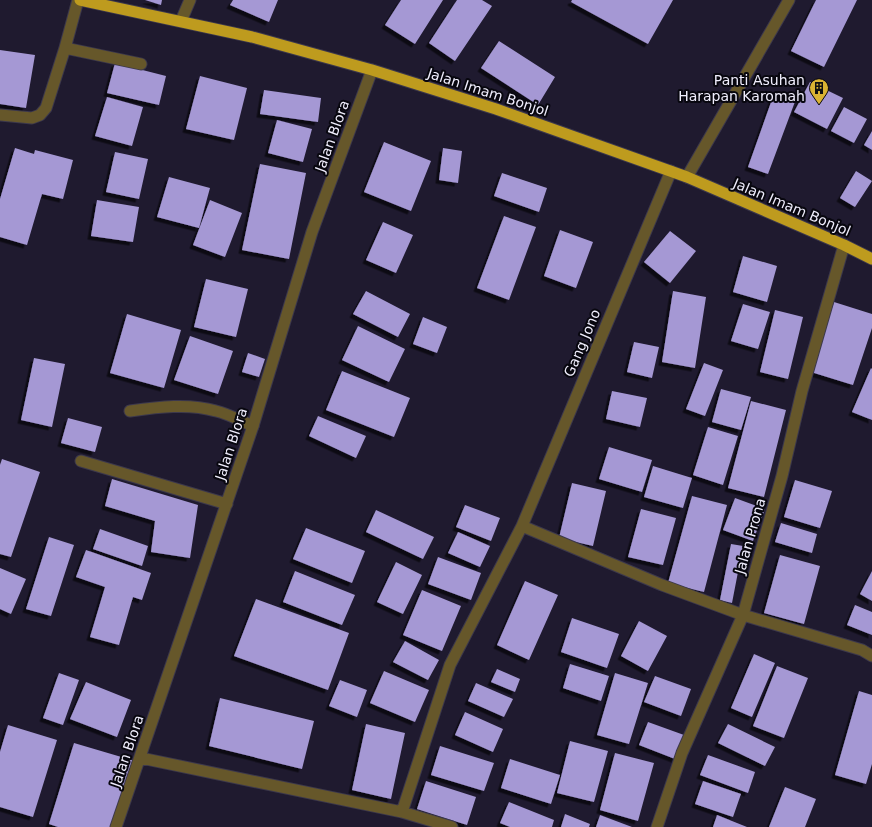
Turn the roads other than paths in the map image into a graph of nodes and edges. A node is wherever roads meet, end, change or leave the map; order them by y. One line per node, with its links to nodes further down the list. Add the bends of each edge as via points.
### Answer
1 (79, 0): 4 (highway, Jalan Imam Bonjol); 5 (street)
2 (190, 0): 4 (street)
3 (789, 0): 10 (street)
4 (181, 21): 7 (highway, Jalan Imam Bonjol, via 252,37)
5 (65, 48): 6 (street); 8 (street, via 46,108 32,118)
6 (141, 64)
7 (372, 70): 9 (highway, Jalan Imam Bonjol, via 496,109); 14 (street, Jalan Blora, via 312,232)
8 (0, 115)
9 (671, 171): 10 (highway, Jalan Imam Bonjol); 17 (street, Gang Jono)
10 (686, 177): 11 (highway, Jalan Imam Bonjol)
11 (844, 245): 12 (highway, Jalan Imam Bonjol); 18 (street, Jalan Prona, via 802,391 782,476)
12 (872, 259)
13 (130, 411): 14 (street, via 186,406 216,411)
14 (253, 426): 16 (street, Jalan Blora)
15 (81, 461): 16 (street)
16 (227, 504): 20 (street, Jalan Blora)
17 (522, 526): 18 (street, via 662,585); 21 (street, Gang Jono, via 450,665)
18 (743, 615): 19 (street, via 862,650); 24 (street, Jalan Prona, via 682,753)
19 (872, 656)
20 (141, 758): 21 (street); 22 (street, Jalan Blora)
21 (402, 812): 23 (street)
22 (116, 827)
23 (452, 827)
24 (657, 827)

